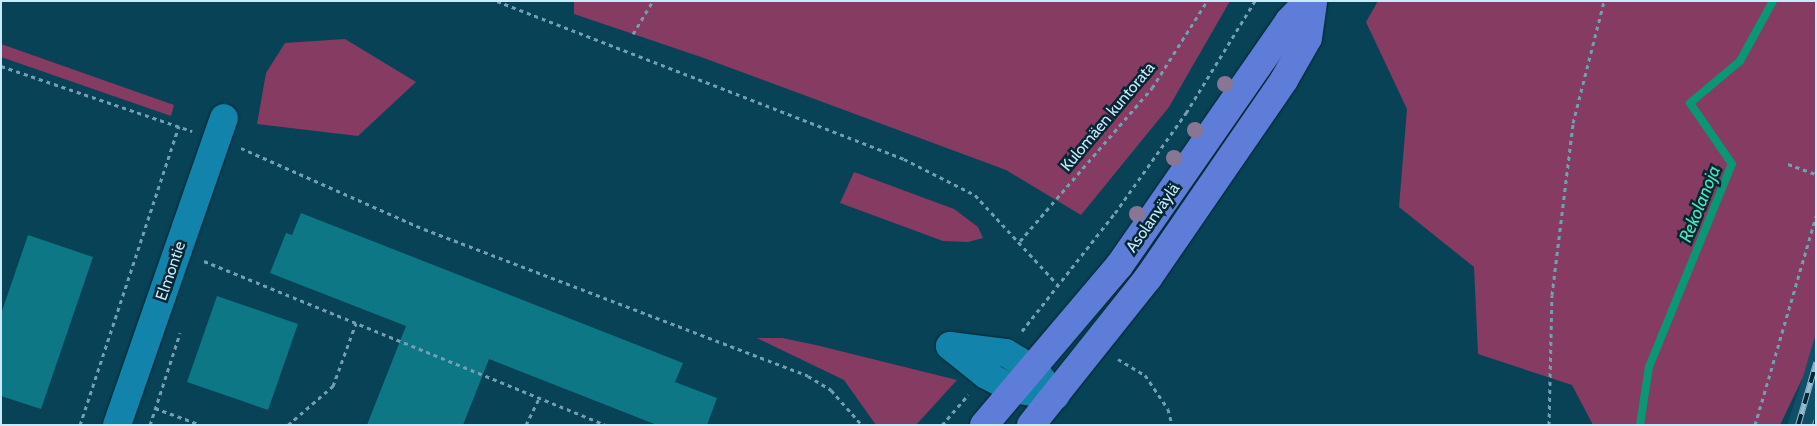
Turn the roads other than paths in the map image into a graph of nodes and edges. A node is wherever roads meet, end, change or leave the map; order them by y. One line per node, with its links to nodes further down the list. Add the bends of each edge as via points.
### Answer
1 (1308, 1): 4 (main road, Asolanväylä, via 1289,22 1119,266)
2 (1313, 1): 6 (main road, Asolanväylä, via 1308,38 1284,80 1148,278)
3 (220, 128): 7 (street, Elmontie)
4 (1033, 369): 5 (main road, Asolanväylä); 5 (street, via 1006,352 950,346 986,375); 6 (street)
5 (1014, 390): 6 (street); 8 (main road, Asolanväylä)
6 (1056, 396): 9 (main road, Asolanväylä)
7 (118, 425)
8 (984, 425)
9 (1031, 425)

